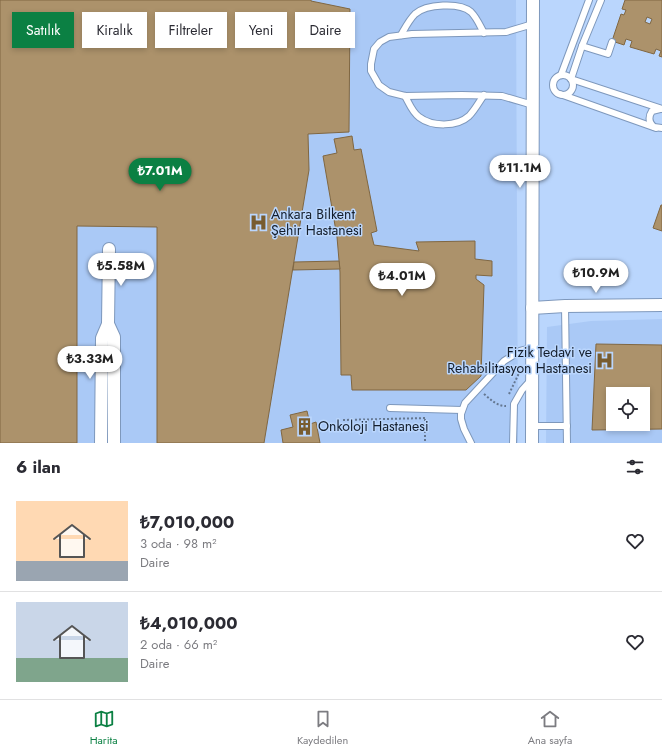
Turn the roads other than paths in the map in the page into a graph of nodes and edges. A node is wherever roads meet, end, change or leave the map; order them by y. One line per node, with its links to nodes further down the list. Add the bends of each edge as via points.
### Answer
1 (533, 0): 4 (street)
2 (589, 0): 9 (lane)
3 (601, 0): 8 (lane)
4 (534, 24): 5 (lane, via 506,32); 14 (street)
5 (484, 33): 6 (lane); 6 (lane, via 471,12 456,6 431,7 420,11)
6 (401, 35): 13 (lane, via 380,42 374,49 371,70 379,85 389,92)
7 (612, 42): 8 (lane, via 608,54)
8 (582, 46): 10 (lane)
9 (561, 75): 10 (lane); 11 (lane, via 553,84 554,90)
10 (571, 79): 11 (lane, via 572,90 568,94); 15 (lane, via 662,109 655,110 650,116 650,123)
11 (560, 94): 15 (lane)
12 (484, 95): 13 (lane); 13 (lane, via 471,114 461,121 449,124 422,119 415,113); 14 (lane, via 502,96)
13 (405, 96)
14 (533, 105): 19 (street)
15 (659, 128)
16 (109, 249): 20 (street)
17 (662, 305): 18 (street)
18 (566, 306): 19 (street); 26 (lane)
19 (532, 308): 21 (street)
20 (108, 324): 27 (street, via 102,338); 28 (street, via 114,337)
21 (532, 348): 22 (street); 24 (lane, via 520,351 504,361 469,398)
22 (532, 379): 25 (street); 30 (lane, via 514,404)
23 (390, 408): 24 (lane)
24 (462, 410): 29 (lane, via 462,424)
25 (532, 426): 26 (lane); 31 (street)
26 (567, 426): 32 (lane)
27 (101, 443)
28 (114, 443)
29 (471, 443)
30 (513, 443)
31 (532, 443)
32 (567, 443)

